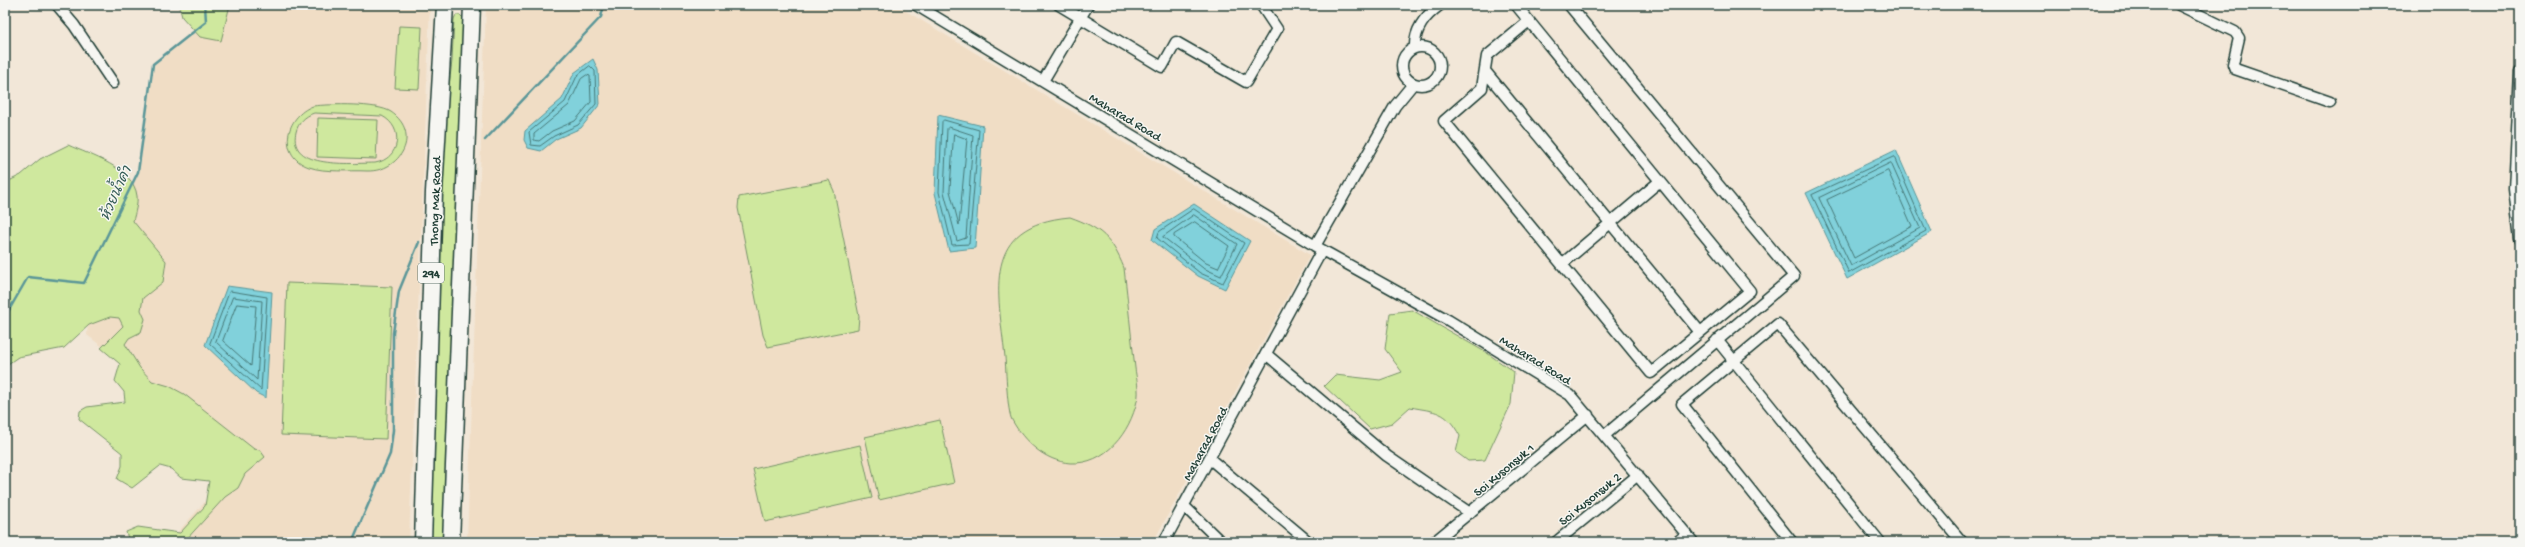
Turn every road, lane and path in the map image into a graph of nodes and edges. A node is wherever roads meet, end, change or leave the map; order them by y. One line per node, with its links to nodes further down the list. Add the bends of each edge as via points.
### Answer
1 (57, 5): 18 (street, via 74,25)
2 (445, 5): 10 (main road); 37 (main road, Thong Mak Road / 294, via 434,192)
3 (1059, 5): 12 (street)
4 (1088, 5): 12 (street)
5 (1261, 5): 12 (street, via 1277,29 1246,82 1176,42 1162,67)
6 (1440, 5): 14 (street, via 1426,15 1415,37)
7 (1516, 5): 13 (street)
8 (1569, 5): 27 (street, via 1794,276)
9 (2179, 5): 20 (street, via 2235,32 2239,38 2233,64 2235,69)
10 (472, 6): 38 (main road, 294)
11 (919, 6): 17 (street, Maharad Road)
12 (1080, 18): 17 (street)
13 (1529, 21): 15 (street, via 1486,56); 21 (street)
14 (1415, 48): 19 (street, via 1408,52 1402,65 1403,73); 19 (street, via 1424,47 1433,51 1440,67 1437,76 1431,82)
15 (1485, 71): 22 (street); 25 (street, via 1482,88 1444,121)
16 (2520, 72): 23 (street, via 2514,189)
17 (1043, 81): 24 (street, Maharad Road)
18 (113, 83)
19 (1413, 84): 24 (street, via 1395,106)
20 (2330, 102)
21 (1660, 181): 22 (street); 26 (street, via 1750,291)
22 (1610, 223): 25 (street); 26 (street)
23 (2520, 239)
24 (1319, 248): 28 (street, Maharad Road); 30 (street, Maharad Road, via 1448,320 1570,395)
25 (1562, 264): 26 (street, via 1651,373)
26 (1700, 332)
27 (1717, 340): 29 (street); 31 (street)
28 (1266, 354): 32 (street, Maharad Road); 35 (street, via 1387,456)
29 (1734, 360): 45 (street, via 1682,404); 46 (street); 47 (street, via 1778,324)
30 (1588, 415): 31 (street, Maharad Road); 35 (street, Soi Kusonsuk 1)
31 (1605, 435): 33 (street, Maharad Road)
32 (1210, 459): 34 (street, Maharad Road); 41 (street)
33 (1638, 475): 36 (street, Maharad Road); 43 (street, Soi Kusonsuk 2)
34 (1184, 506): 39 (street, Maharad Road); 40 (street)
35 (1470, 513): 42 (street, Soi Kusonsuk 1)
36 (1690, 538): 44 (street)
37 (423, 542)
38 (451, 542)
39 (1164, 542)
40 (1221, 542)
41 (1309, 542)
42 (1434, 542)
43 (1556, 542)
44 (1677, 542)
45 (1792, 542)
46 (1880, 542)
47 (1962, 542)

